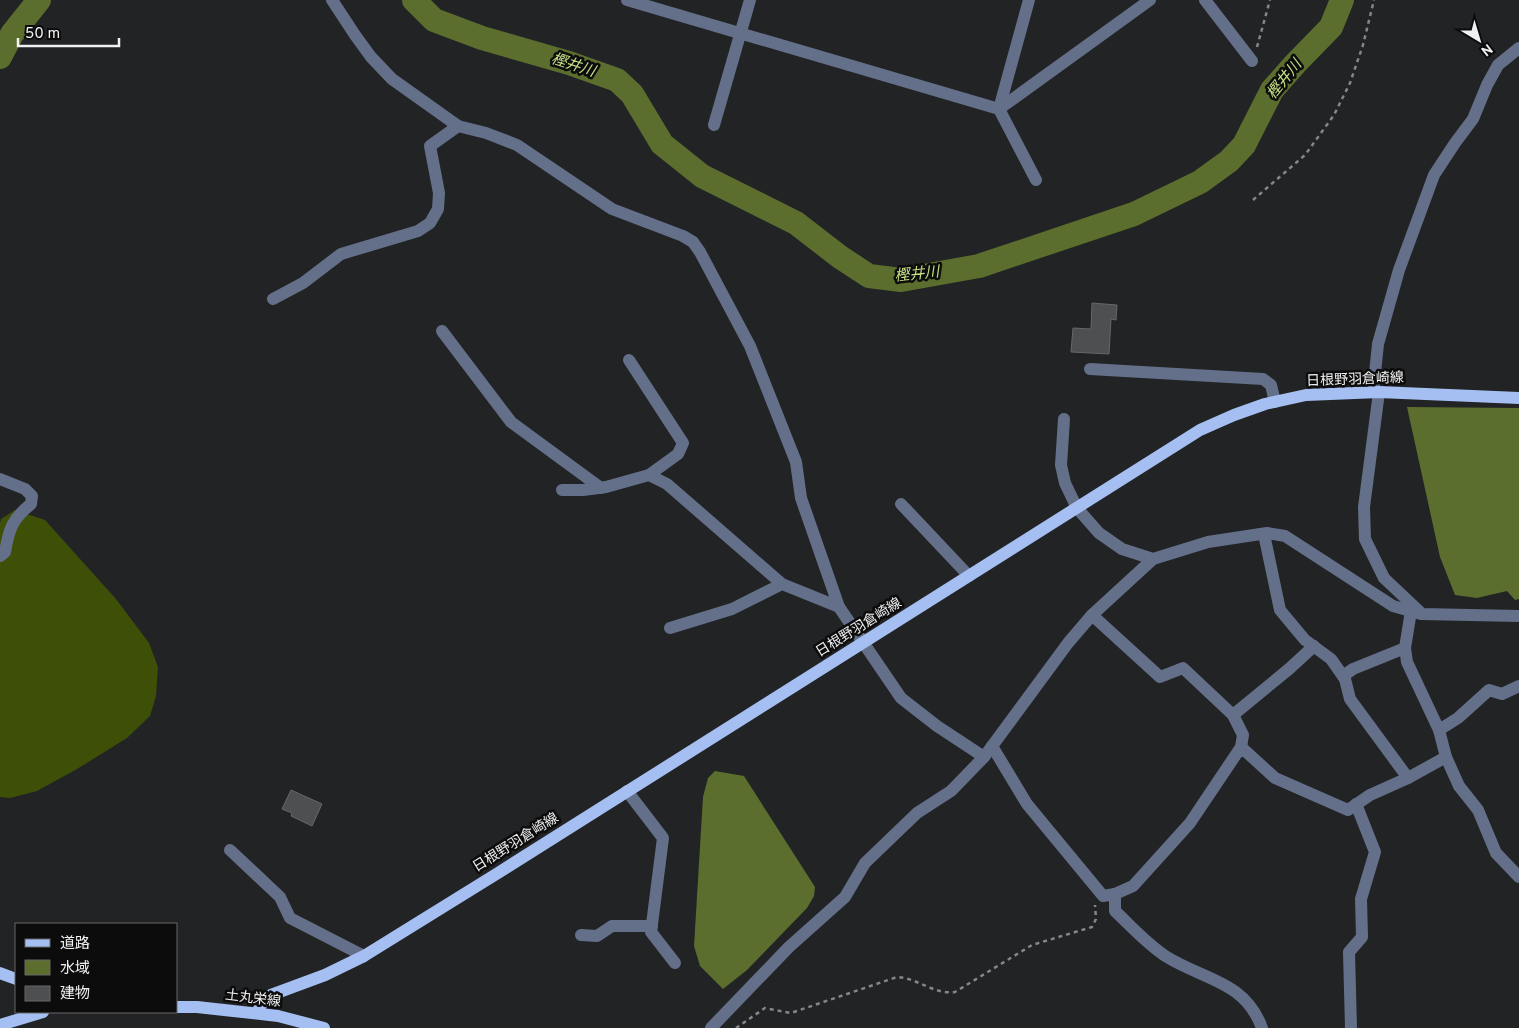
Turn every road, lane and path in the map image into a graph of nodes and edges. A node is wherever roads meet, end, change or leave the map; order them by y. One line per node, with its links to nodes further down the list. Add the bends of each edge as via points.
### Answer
1 (627, 0): 9 (street)
2 (750, 0): 9 (street)
3 (1030, 0): 12 (street)
4 (1150, 0): 12 (street)
5 (1205, 0): 11 (street)
6 (1270, 0): 11 (path)
7 (1374, 0): 16 (path, via 1350,83 1334,116 1305,155)
8 (331, 2): 14 (street, via 371,57 392,79)
9 (740, 33): 12 (street); 13 (street)
10 (1519, 48): 21 (street, via 1498,65 1473,119 1434,176 1399,270 1380,335)
11 (1252, 61)
12 (999, 109): 15 (street)
13 (714, 125)
14 (458, 126): 17 (street, via 430,146 439,193 438,209 430,223 418,232 341,254 303,282); 36 (street, via 517,145 612,209 693,242 750,346 796,462 801,498)
15 (1036, 180)
16 (1253, 200)
17 (273, 298)
18 (442, 331): 27 (street, via 511,422)
19 (629, 360): 25 (street, via 683,443 678,454)
20 (1090, 368): 23 (street, via 1263,379 1271,385)
21 (1376, 392): 22 (main road, 日根野羽倉崎線); 23 (main road, 日根野羽倉崎線, via 1306,395); 37 (street, via 1364,507 1365,539 1384,578)
22 (1519, 398)
23 (1275, 402): 30 (main road, 日根野羽倉崎線, via 1200,430)
24 (1064, 419): 30 (street, via 1061,465 1065,483)
25 (649, 474): 27 (street); 35 (street, via 666,484)
26 (0, 479): 32 (street, via 25,489 32,496 31,504 17,515 12,524 5,552)
27 (601, 488): 28 (street)
28 (562, 490)
29 (901, 504): 34 (street)
30 (1077, 508): 33 (street, via 1099,533 1122,549); 34 (main road, 日根野羽倉崎線)
31 (1264, 534): 33 (street, via 1208,542); 37 (street, via 1285,536 1393,606); 42 (street, via 1280,610)
32 (0, 556)
33 (1153, 559): 38 (street)
34 (969, 576): 41 (main road, 日根野羽倉崎線)
35 (782, 584): 36 (street); 40 (street, via 732,609)
36 (838, 607): 41 (street)
37 (1416, 612): 39 (street); 43 (street)
38 (1092, 615): 46 (street, via 1160,676 1183,668); 48 (street)
39 (1519, 616)
40 (670, 628)
41 (863, 643): 50 (street, via 901,698); 53 (main road, 日根野羽倉崎線)
42 (1314, 646): 44 (street, via 1331,659); 46 (street)
43 (1405, 648): 44 (street); 47 (street, via 1407,662)
44 (1343, 676): 52 (street, via 1350,698)
45 (1519, 686): 47 (street, via 1502,694 1489,690)
46 (1233, 715): 49 (street, via 1244,735)
47 (1439, 730): 51 (street)
48 (992, 746): 50 (street); 57 (street, via 1026,804)
49 (1241, 748): 54 (street, via 1275,778 1348,810); 57 (street, via 1190,823 1133,886)
50 (984, 757): 69 (street, via 951,791 917,813 865,863 845,897 789,947)
51 (1446, 757): 52 (street); 56 (street, via 1459,786 1478,810 1496,853)
52 (1408, 778): 54 (street)
53 (627, 791): 58 (street, via 663,838); 60 (main road, 日根野羽倉崎線)
54 (1356, 804): 72 (street, via 1376,852 1360,899 1362,937 1349,952)
55 (230, 850): 60 (street, via 280,897 290,918)
56 (1519, 877)
57 (1109, 895): 70 (path, via 1094,902 1096,919 1092,927 1032,945 955,992 944,994 908,977 897,977 791,1013 765,1008); 71 (street, via 1115,910 1166,957 1243,996)
58 (652, 926): 59 (street, via 612,926 597,936); 61 (street, via 651,932)
59 (581, 934)
60 (364, 956): 66 (main road, 日根野羽倉崎線, via 271,995 263,1001)
61 (675, 963)
62 (0, 973): 63 (main road)
63 (15, 979)
64 (178, 1007): 66 (main road, 土丸栄線)
65 (40, 1013): 67 (main road)
66 (257, 1013): 68 (main road, 土丸栄線)
67 (0, 1025)
68 (324, 1028)
69 (711, 1028)
70 (736, 1028)
71 (1262, 1028)
72 (1351, 1028)

